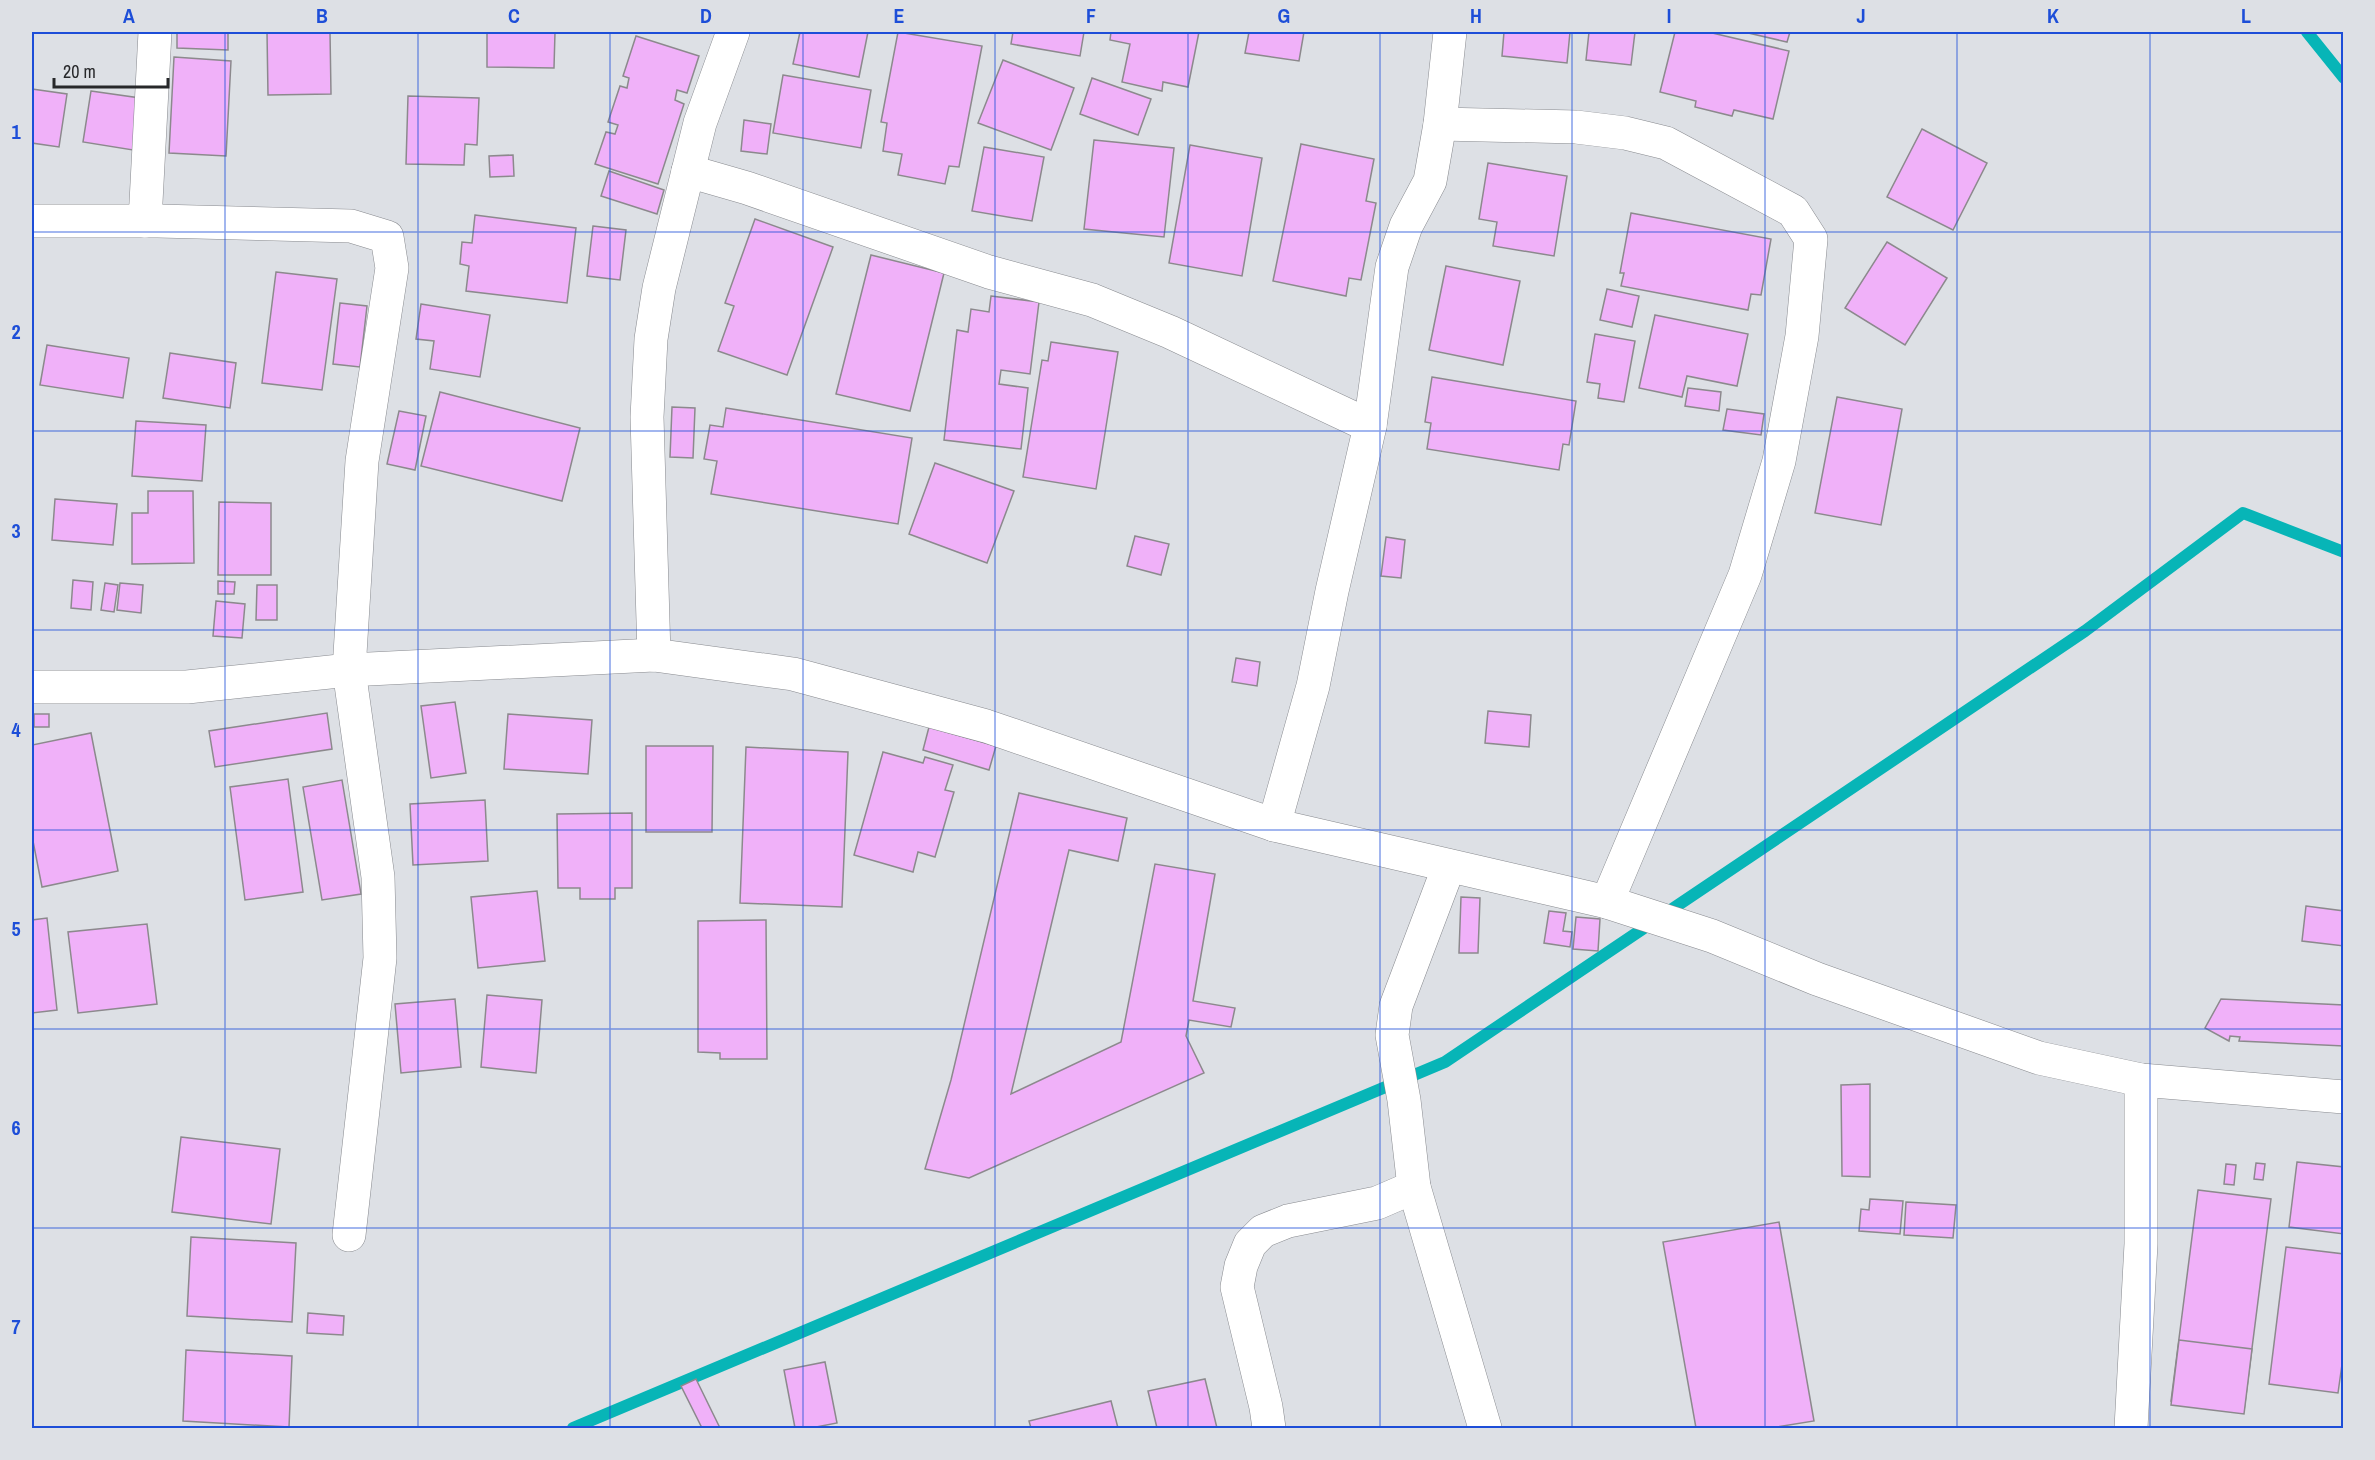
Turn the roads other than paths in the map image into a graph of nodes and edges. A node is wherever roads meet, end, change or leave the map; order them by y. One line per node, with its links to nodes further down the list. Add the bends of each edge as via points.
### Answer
1 (155, 32): 7 (street)
2 (733, 32): 5 (street, via 700,123)
3 (1450, 32): 4 (street)
4 (1440, 124): 8 (street, via 1430,181 1406,226 1392,267); 14 (street, via 1576,127 1666,143 1793,211 1811,239 1802,336 1779,460 1752,552)
5 (688, 171): 8 (street, via 989,272 1092,300 1170,332); 9 (street, via 658,288 651,339 647,417)
6 (32, 221): 7 (street)
7 (144, 221): 10 (street, via 351,226 387,237 392,268 362,461)
8 (1370, 426): 12 (street, via 1314,686)
9 (654, 655): 10 (street); 12 (street, via 793,674 975,723)
10 (349, 670): 11 (street, via 187,687); 18 (street, via 378,877 380,958)
11 (32, 687)
12 (1274, 825): 13 (street)
13 (1449, 866): 14 (street); 17 (street, via 1396,1006 1393,1047 1404,1100)
14 (1607, 902): 15 (street, via 1712,936 1817,980 2038,1058)
15 (2140, 1080): 16 (street); 21 (street, via 2141,1244)
16 (2343, 1096)
17 (1414, 1187): 19 (street, via 1377,1203 1288,1221 1263,1231 1250,1244 1240,1266 1237,1287); 20 (street)
18 (349, 1235)
19 (1269, 1428)
20 (1485, 1428)
21 (2131, 1428)

